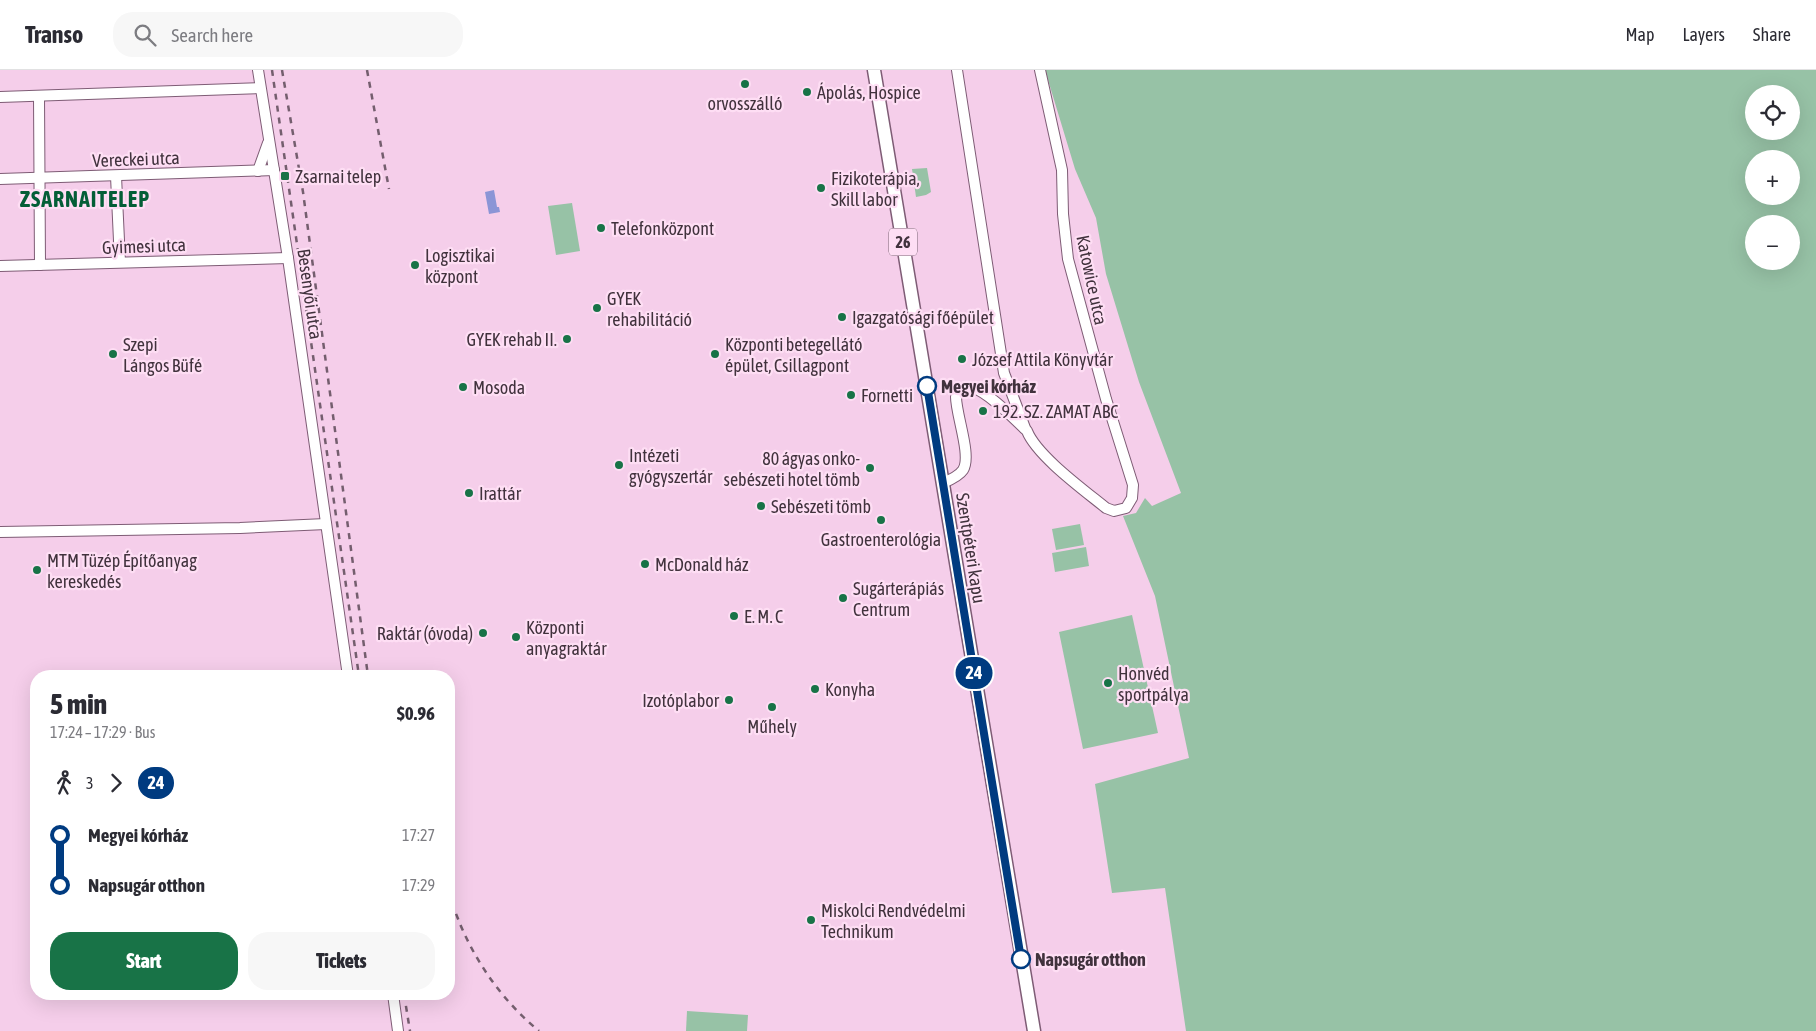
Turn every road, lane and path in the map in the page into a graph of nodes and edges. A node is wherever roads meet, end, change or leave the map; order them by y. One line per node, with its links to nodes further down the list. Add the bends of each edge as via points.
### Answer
1 (258, 70): 5 (street, Besenyői utca)
2 (874, 70): 21 (main road, Szentpéteri kapu / 26)
3 (957, 70): 18 (street, Katowice utca, via 1004,373)
4 (1040, 70): 20 (street, Katowice utca, via 1062,170 1062,214 1068,259 1106,399 1132,478 1130,504 1121,510 1106,508 1059,469)
5 (260, 88): 6 (street); 8 (street, Besenyői utca)
6 (39, 96): 7 (street); 12 (street)
7 (0, 97)
8 (269, 139): 9 (street, Besenyői utca); 10 (street)
9 (274, 170): 10 (street, Vereckei utca); 14 (street, Besenyői utca)
10 (258, 171): 11 (street, Vereckei utca)
11 (116, 176): 12 (street, Vereckei utca); 15 (street)
12 (38, 178): 13 (street, Vereckei utca); 16 (street)
13 (0, 179)
14 (288, 258): 15 (street, Gyimesi utca); 22 (street, Besenyői utca)
15 (120, 262): 16 (street, Gyimesi utca)
16 (40, 265): 17 (street, Gyimesi utca)
17 (0, 266)
18 (1012, 394): 19 (street, via 1007,403); 20 (street, Katowice utca)
19 (995, 403): 20 (street, Katowice utca); 21 (street, Katowice utca, via 974,387 965,388 956,397 966,458 960,473)
20 (1027, 431)
21 (943, 483): 27 (main road, Szentpéteri kapu / 26)
22 (326, 524): 23 (street); 24 (street, Besenyői utca)
23 (0, 532)
24 (347, 670)
25 (394, 1000): 26 (street)
26 (398, 1031)
27 (1034, 1031)

